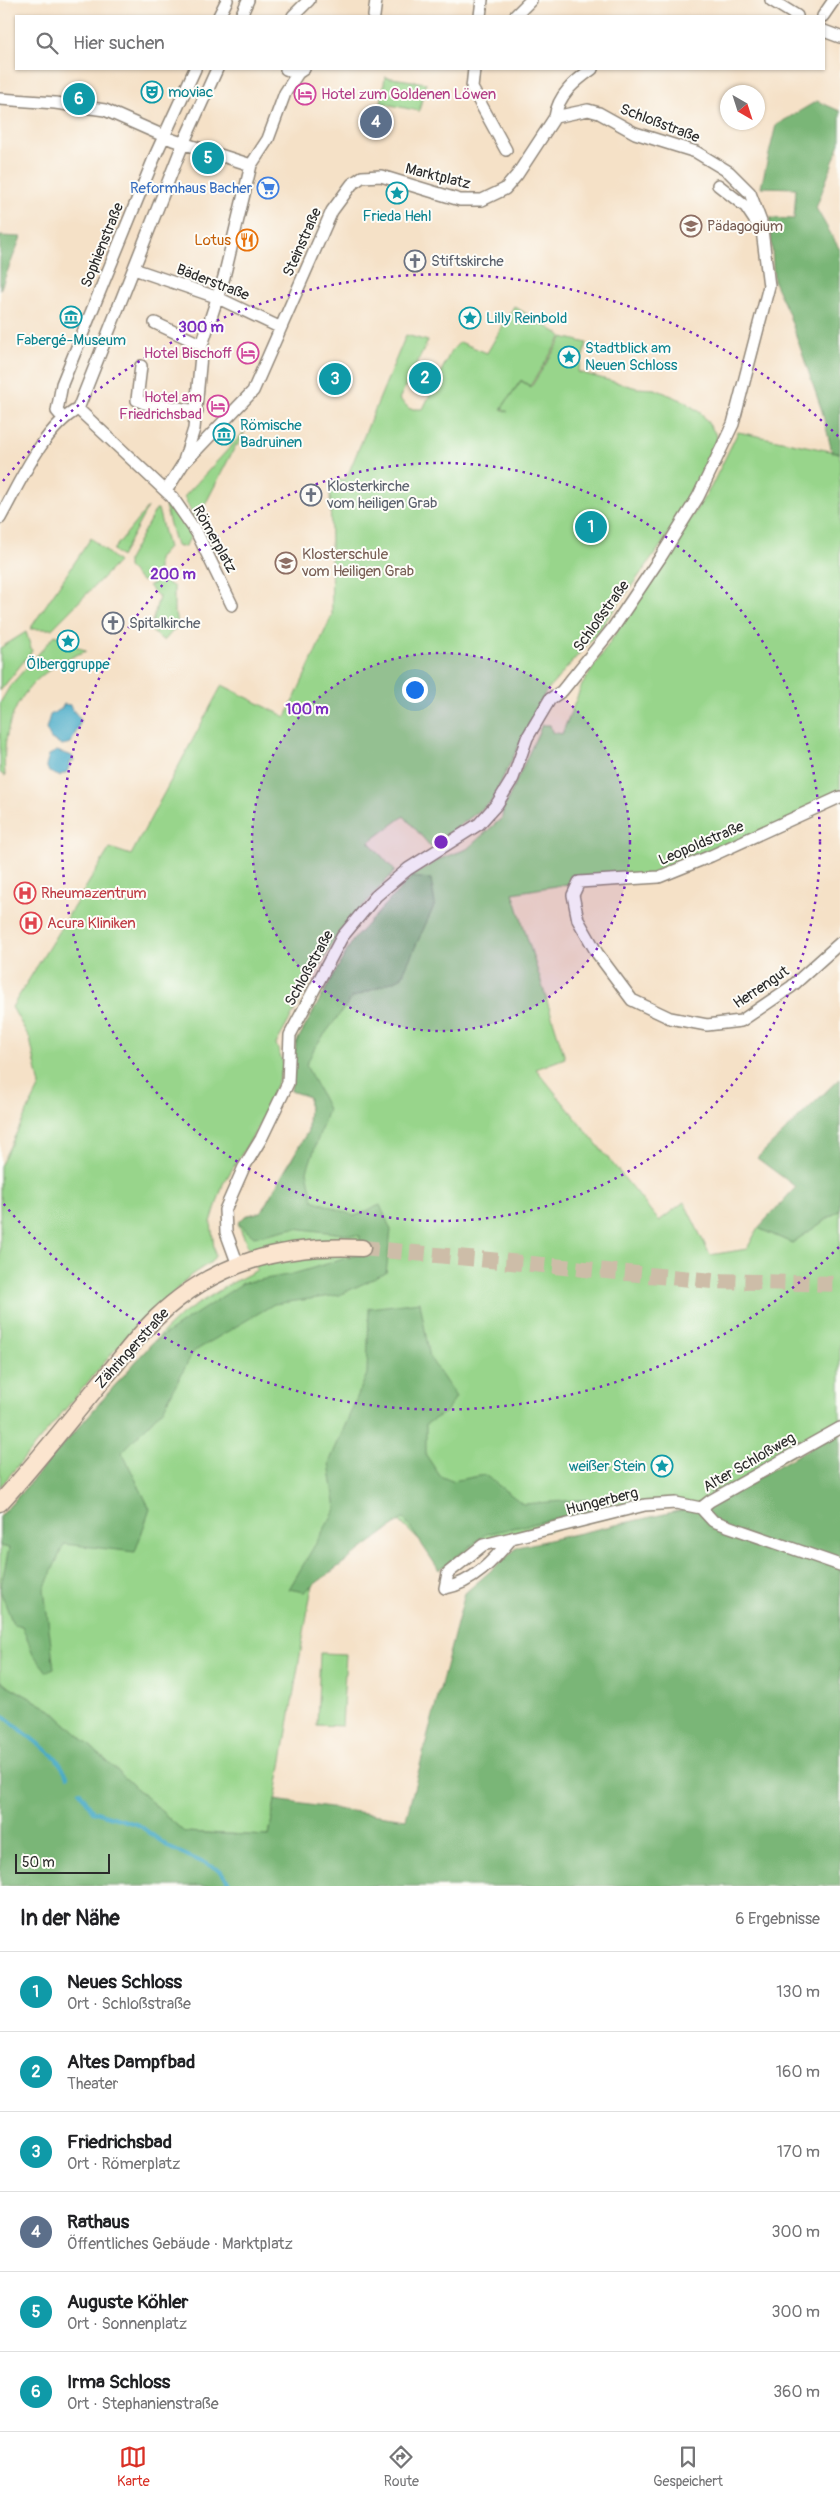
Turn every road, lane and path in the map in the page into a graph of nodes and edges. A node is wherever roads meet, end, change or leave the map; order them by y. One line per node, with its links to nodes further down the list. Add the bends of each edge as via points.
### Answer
1 (227, 0): 9 (street)
2 (248, 0): 10 (street)
3 (309, 0): 11 (street)
4 (376, 0): 12 (street)
5 (482, 0): 13 (street)
6 (531, 0): 14 (street)
7 (771, 0): 15 (street)
8 (834, 0): 16 (street)
9 (220, 15)
10 (241, 15)
11 (294, 15)
12 (374, 15)
13 (480, 15)
14 (516, 15)
15 (795, 15)
16 (824, 15)
17 (825, 31): 18 (street)
18 (840, 37)
19 (195, 70): 26 (street, Sophienstraße)
20 (217, 70): 27 (street)
21 (474, 70): 28 (street, via 472,88)
22 (591, 70): 25 (street, via 557,104)
23 (301, 71): 29 (street, via 285,92 268,139)
24 (0, 99): 26 (street, via 105,110)
25 (559, 116): 30 (street, Marktplatz, via 505,189 482,200 460,200 381,176); 32 (street, Schloßstraße, via 588,110 635,133 696,152 729,172 750,193)
26 (164, 136): 27 (street); 41 (street, Sophienstraße, via 62,384 56,411)
27 (183, 144): 29 (street); 33 (street)
28 (506, 150)
29 (251, 165): 34 (street)
30 (362, 177): 36 (street, Steinstraße, via 352,184 332,211 306,274)
31 (718, 185): 32 (street, via 746,207)
32 (762, 231): 52 (street, Schloßstraße, via 769,286 733,424 706,483 613,628 562,691 550,699 528,738 513,778 497,804 479,824 408,869 376,896 342,937 290,1035 288,1083 244,1167 226,1210 226,1232)
33 (134, 269): 34 (street, Bäderstraße); 39 (street)
34 (216, 297): 36 (street, Bäderstraße); 37 (street)
35 (155, 323): 37 (street)
36 (279, 327): 43 (street, via 253,390)
37 (202, 345): 40 (street)
38 (141, 366): 40 (street, via 137,400)
39 (78, 409): 41 (street); 45 (street)
40 (197, 411): 42 (street)
41 (63, 418): 46 (street, via 37,453)
42 (194, 430): 43 (street); 44 (street)
43 (211, 433): 44 (street)
44 (183, 464): 45 (street)
45 (166, 491): 47 (street, Römerplatz, via 197,533)
46 (0, 518)
47 (232, 605)
48 (840, 797): 49 (street, Leopoldstraße, via 660,877 579,882)
49 (573, 895): 50 (street, Herrengut, via 578,920 597,953 632,1000 670,1018 707,1025 741,1021 791,987)
50 (840, 943)
51 (362, 1248): 52 (main road, Zähringerstraße, via 304,1248)
52 (238, 1265): 54 (main road, Zähringerstraße, via 194,1287 156,1318)
53 (840, 1428): 55 (street, Alter Schloßweg)
54 (0, 1503)
55 (701, 1508): 56 (street, Hungerberg, via 676,1503 645,1505); 57 (street, Alter Schloßweg, via 713,1521)
56 (512, 1539): 56 (street, Hungerberg, via 483,1545 448,1573 445,1588 458,1586 473,1577)
57 (840, 1564)

